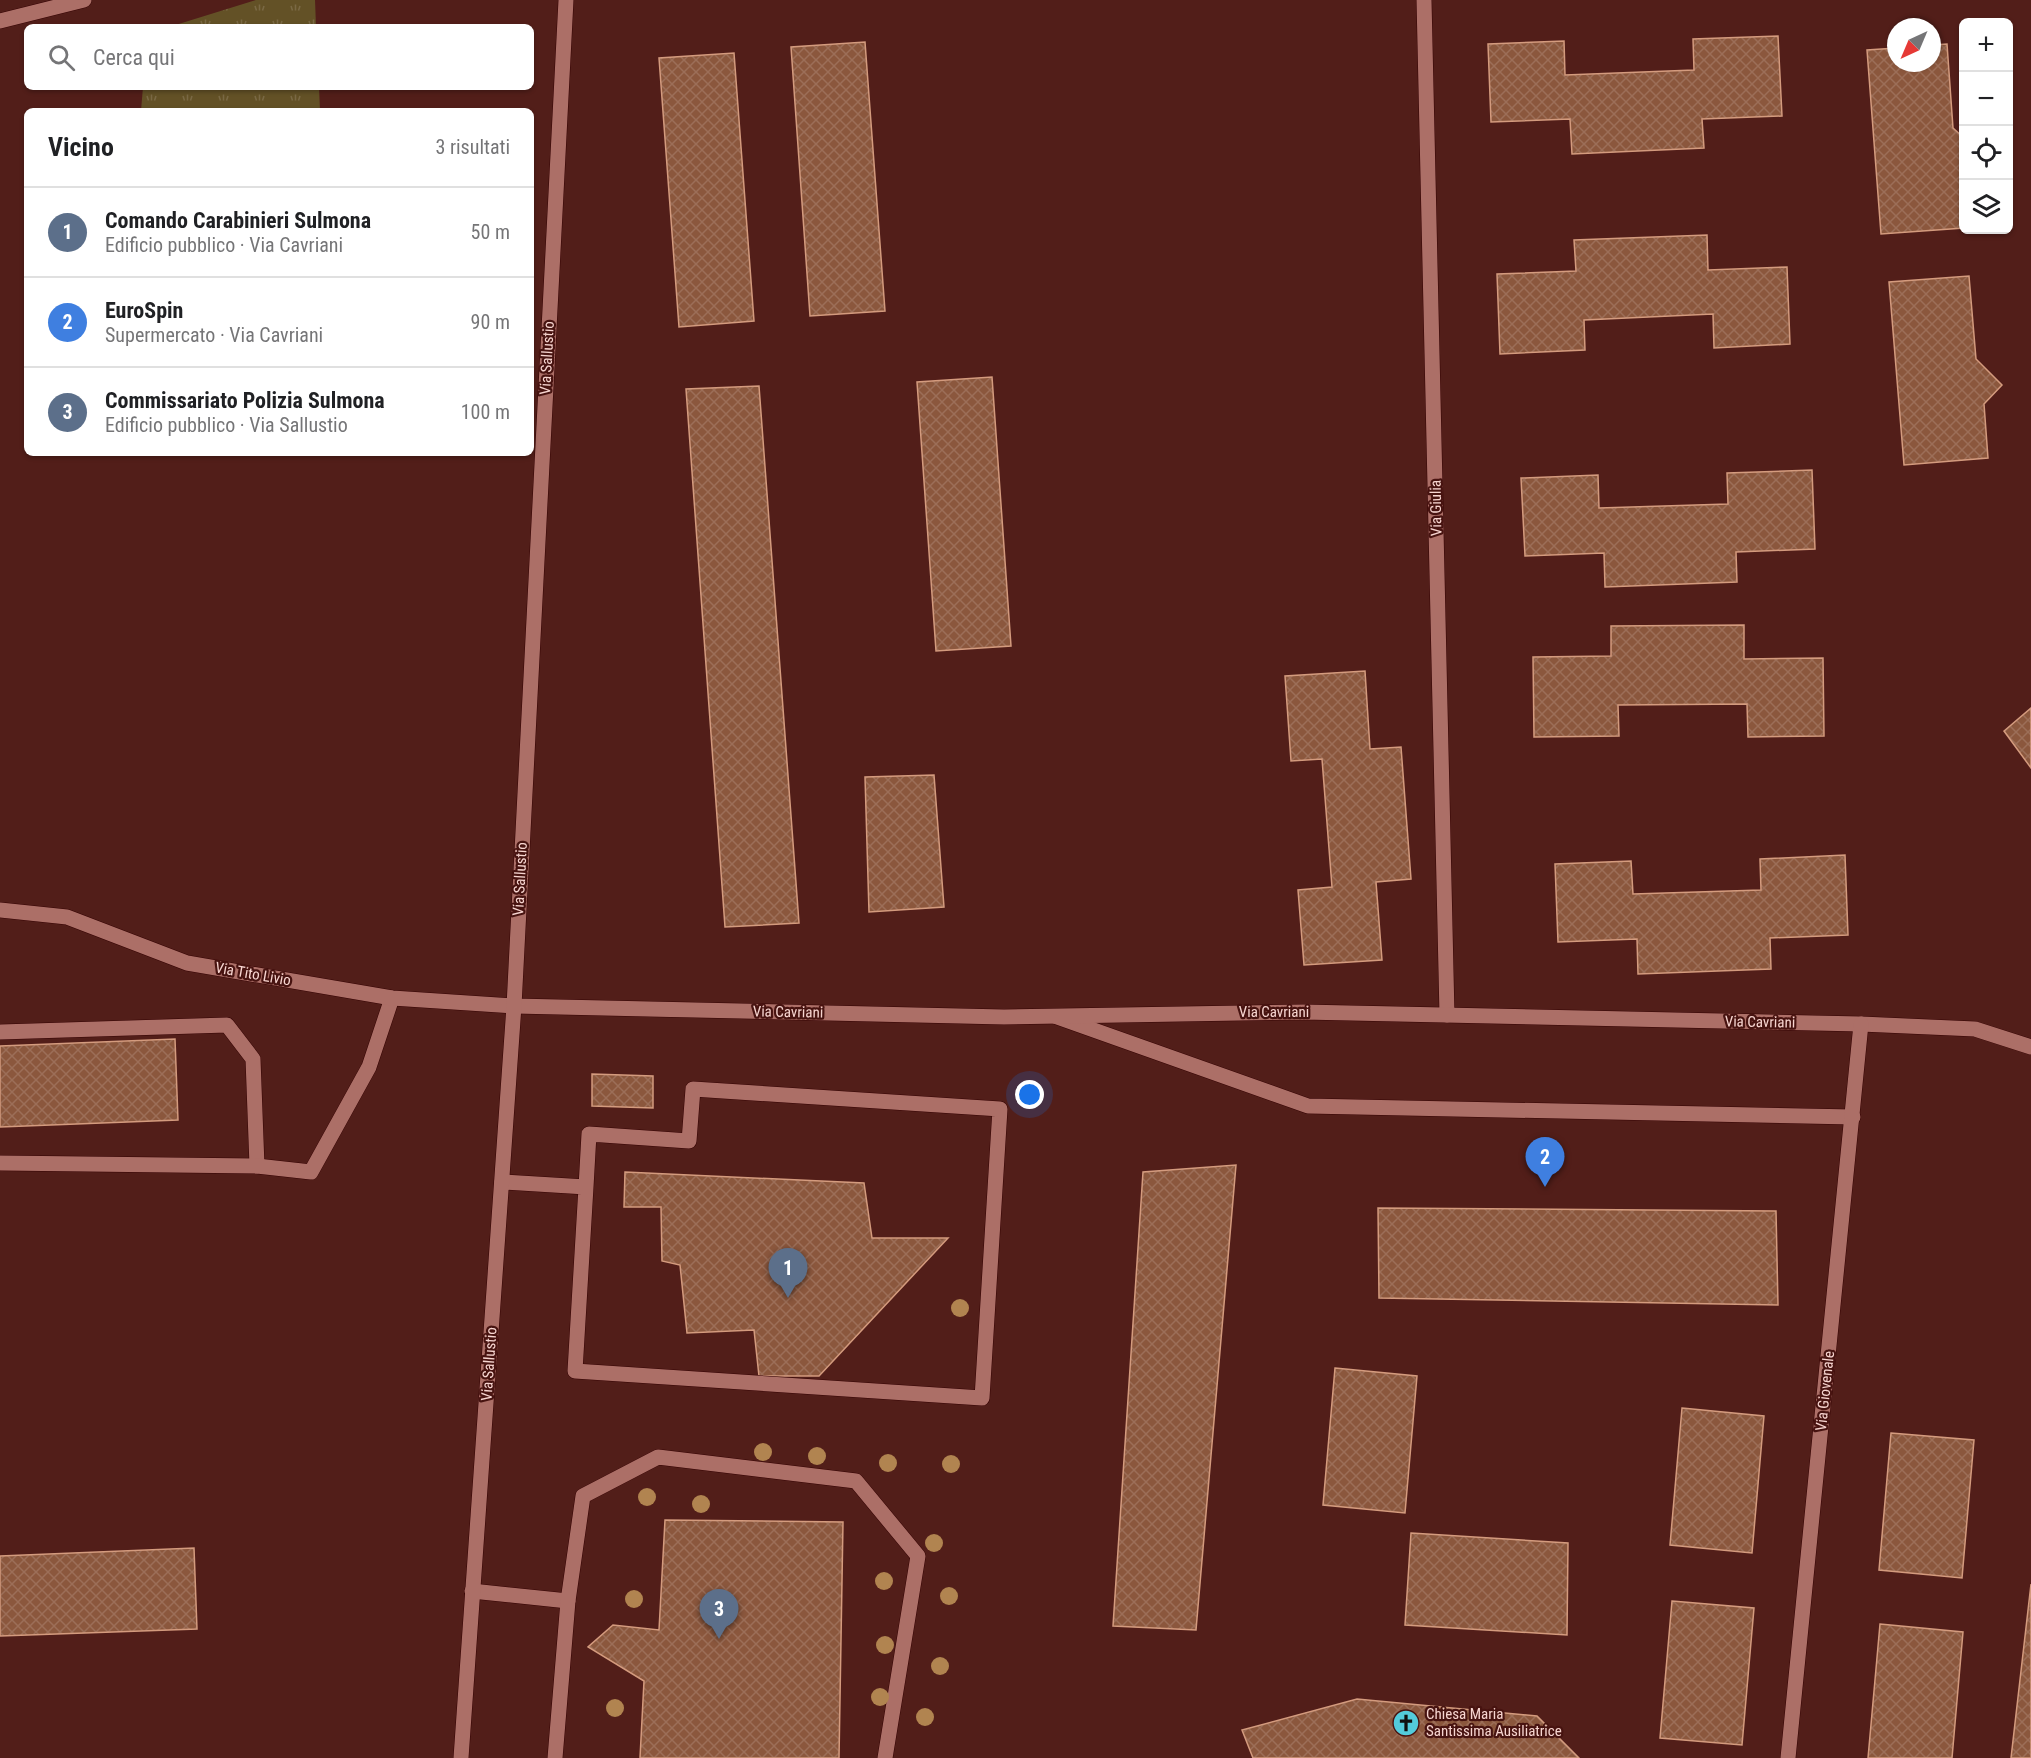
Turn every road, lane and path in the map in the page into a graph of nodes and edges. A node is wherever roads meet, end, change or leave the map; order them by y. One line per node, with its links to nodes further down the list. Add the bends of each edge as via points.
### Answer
1 (84, 0): 4 (street)
2 (566, 0): 7 (street, Via Sallustio)
3 (1425, 0): 8 (street, Via Giulia)
4 (0, 21)
5 (0, 910): 6 (street, Via Tito Livio, via 67,917 188,963)
6 (392, 998): 7 (street, Via Tito Livio); 15 (street, via 369,1067 311,1172)
7 (514, 1006): 9 (street, Via Cavriani); 16 (street, Via Sallustio)
8 (1447, 1015): 9 (street, Via Cavriani, via 1209,1012); 10 (street, Via Cavriani)
9 (1057, 1017): 13 (street, via 1308,1106)
10 (1861, 1024): 12 (street, Via Cavriani, via 1975,1029); 13 (street, Via Giovenale)
11 (0, 1032): 15 (street, via 227,1025 253,1059)
12 (2031, 1047)
13 (1853, 1117): 23 (street, Via Giovenale)
14 (0, 1163): 15 (street)
15 (257, 1166)
16 (502, 1182): 17 (street); 18 (street, Via Sallustio)
17 (586, 1187): 17 (street, via 575,1371 982,1398 1000,1109 693,1089 689,1141 589,1134)
18 (472, 1591): 19 (street); 20 (street, Via Sallustio)
19 (568, 1601): 21 (street); 22 (street, via 583,1496 658,1457 856,1480 918,1556)
20 (461, 1758)
21 (555, 1758)
22 (885, 1758)
23 (1788, 1758)

